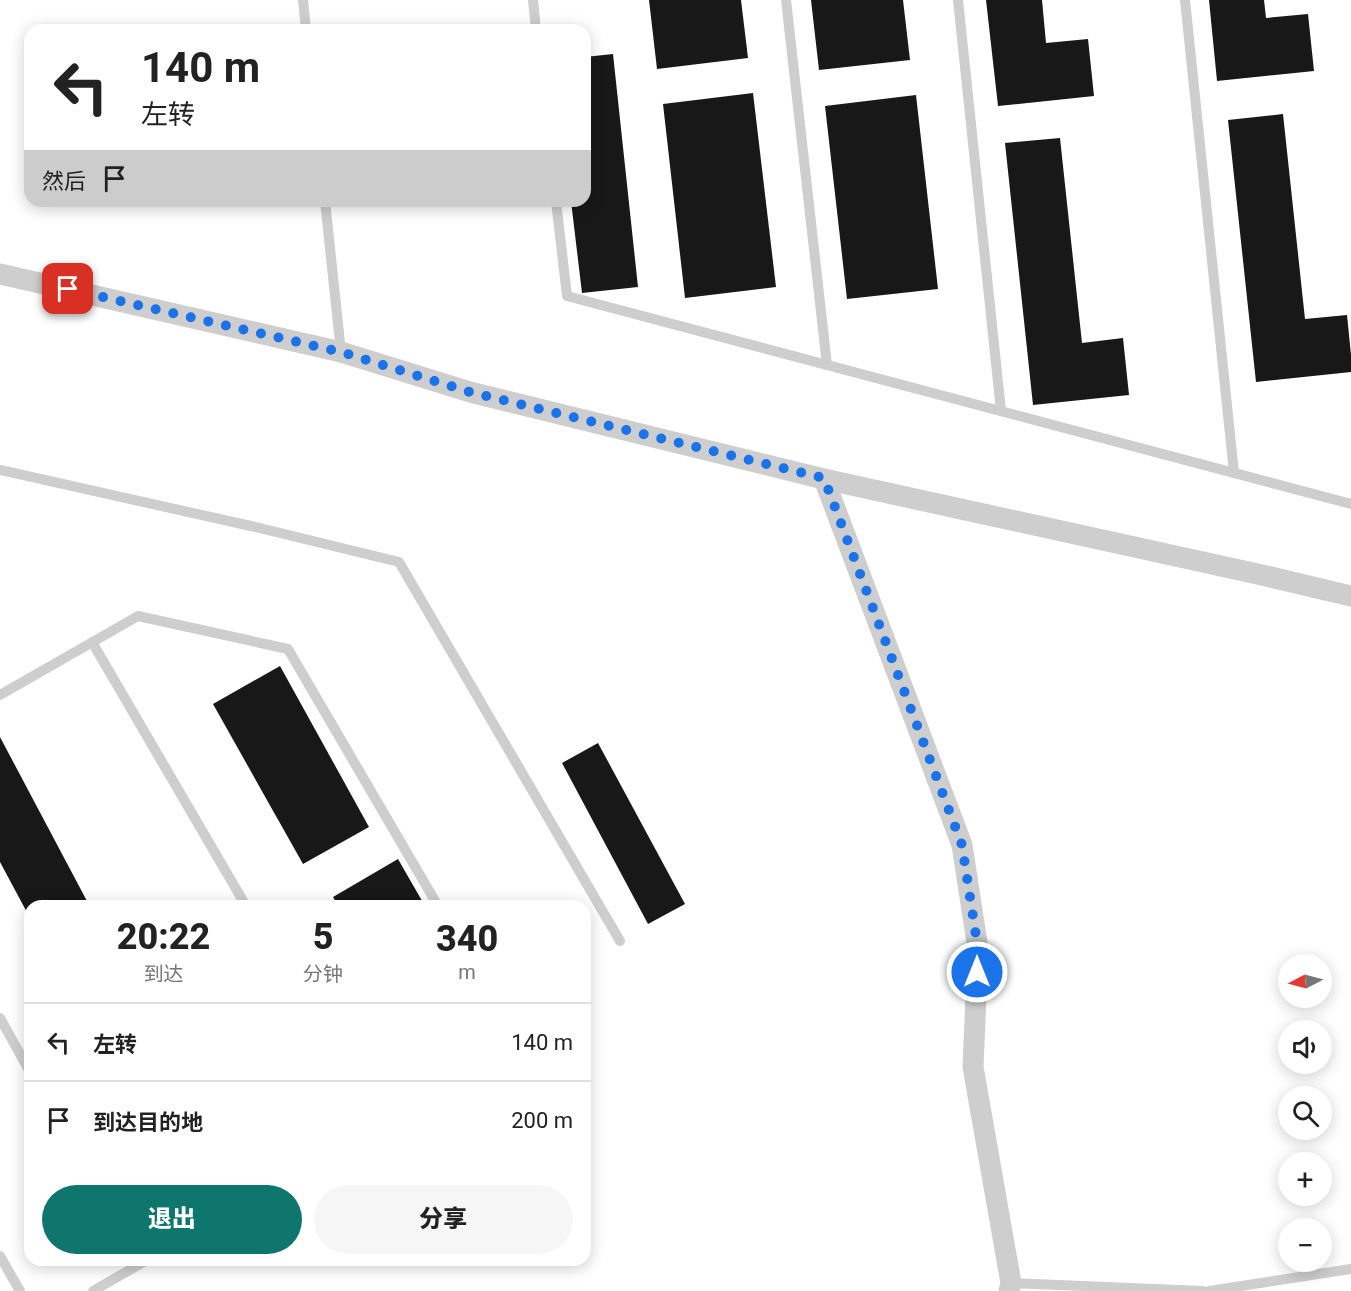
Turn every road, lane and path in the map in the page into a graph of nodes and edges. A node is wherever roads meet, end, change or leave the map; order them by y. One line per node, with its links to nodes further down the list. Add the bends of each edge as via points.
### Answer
1 (303, 0): 6 (lane)
2 (533, 0): 7 (lane)
3 (786, 0): 12 (lane)
4 (958, 0): 13 (lane)
5 (1185, 0): 15 (lane)
6 (305, 24)
7 (535, 24)
8 (326, 207): 11 (lane)
9 (557, 207): 12 (lane, via 567,296)
10 (0, 274): 11 (street)
11 (341, 352): 16 (street, via 470,392)
12 (826, 365): 13 (lane)
13 (1001, 411): 15 (lane)
14 (0, 470): 23 (lane, via 399,562)
15 (1234, 473): 17 (lane)
16 (824, 478): 18 (street); 29 (street, via 962,845 978,949 973,1067)
17 (1351, 504)
18 (1351, 596)
19 (92, 642): 20 (lane); 21 (lane); 22 (lane, via 138,616 288,649)
20 (0, 695)
21 (242, 900)
22 (434, 900)
23 (620, 940)
24 (0, 1018): 25 (lane)
25 (24, 1061)
26 (0, 1256): 30 (lane)
27 (134, 1266): 31 (lane)
28 (1351, 1269): 33 (lane)
29 (1010, 1287): 32 (lane)
30 (20, 1291)
31 (93, 1291)
32 (1203, 1291)
33 (1209, 1291)

